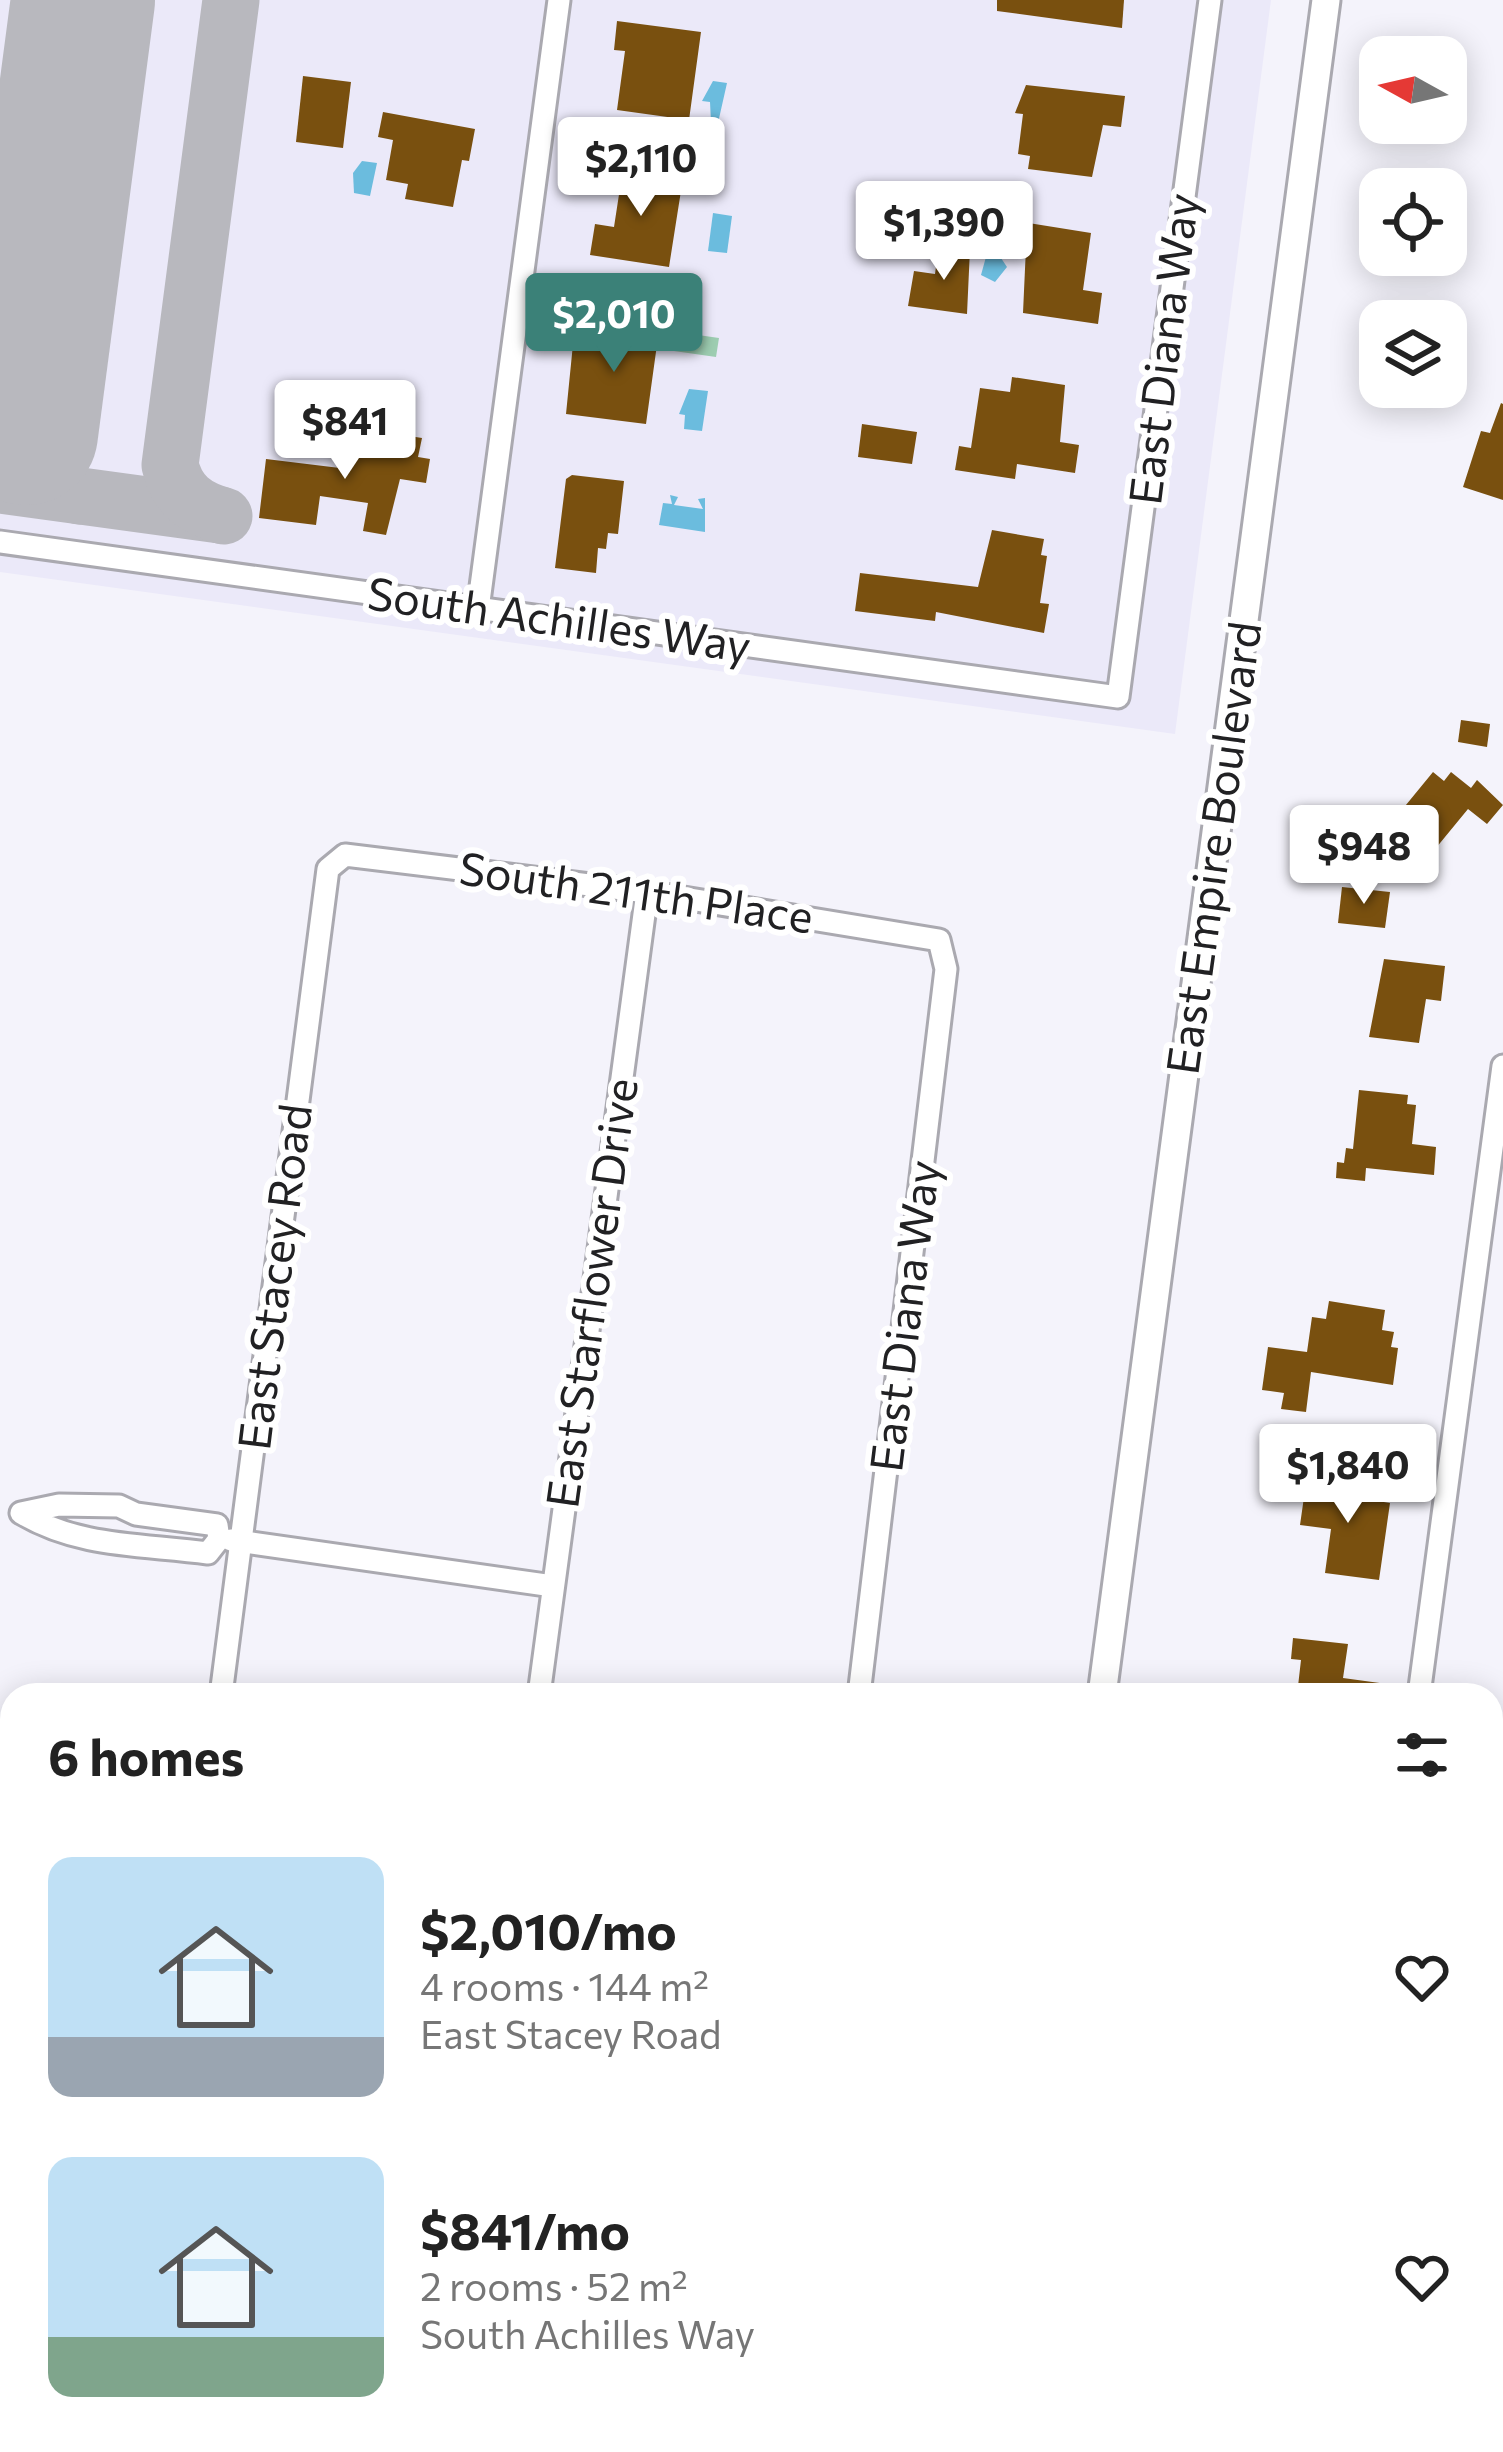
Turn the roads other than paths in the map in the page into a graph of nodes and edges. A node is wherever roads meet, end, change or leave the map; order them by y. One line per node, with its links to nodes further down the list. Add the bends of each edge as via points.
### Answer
1 (559, 0): 5 (street)
2 (1210, 0): 6 (street, East Diana Way)
3 (1326, 0): 19 (street, East Empire Boulevard)
4 (0, 542): 5 (street, South Achilles Way)
5 (478, 609): 6 (street, South Achilles Way)
6 (1118, 698)
7 (333, 861): 8 (street, South 211th Place, via 359,855); 13 (street, East Stacey Road)
8 (647, 892): 9 (street, South 211th Place); 15 (street, East Starflower Drive)
9 (938, 940): 18 (street, East Diana Way, via 946,969)
10 (1503, 1066): 20 (street)
11 (10, 1513): 12 (street, via 59,1504); 14 (street, via 108,1546)
12 (136, 1514): 13 (street, via 217,1525); 14 (street)
13 (230, 1539): 14 (street, via 208,1553); 15 (street); 16 (street, East Stacey Road)
14 (132, 1542)
15 (553, 1586): 17 (street, East Starflower Drive)
16 (222, 1683)
17 (541, 1683)
18 (861, 1683)
19 (1104, 1683)
20 (1421, 1683)

